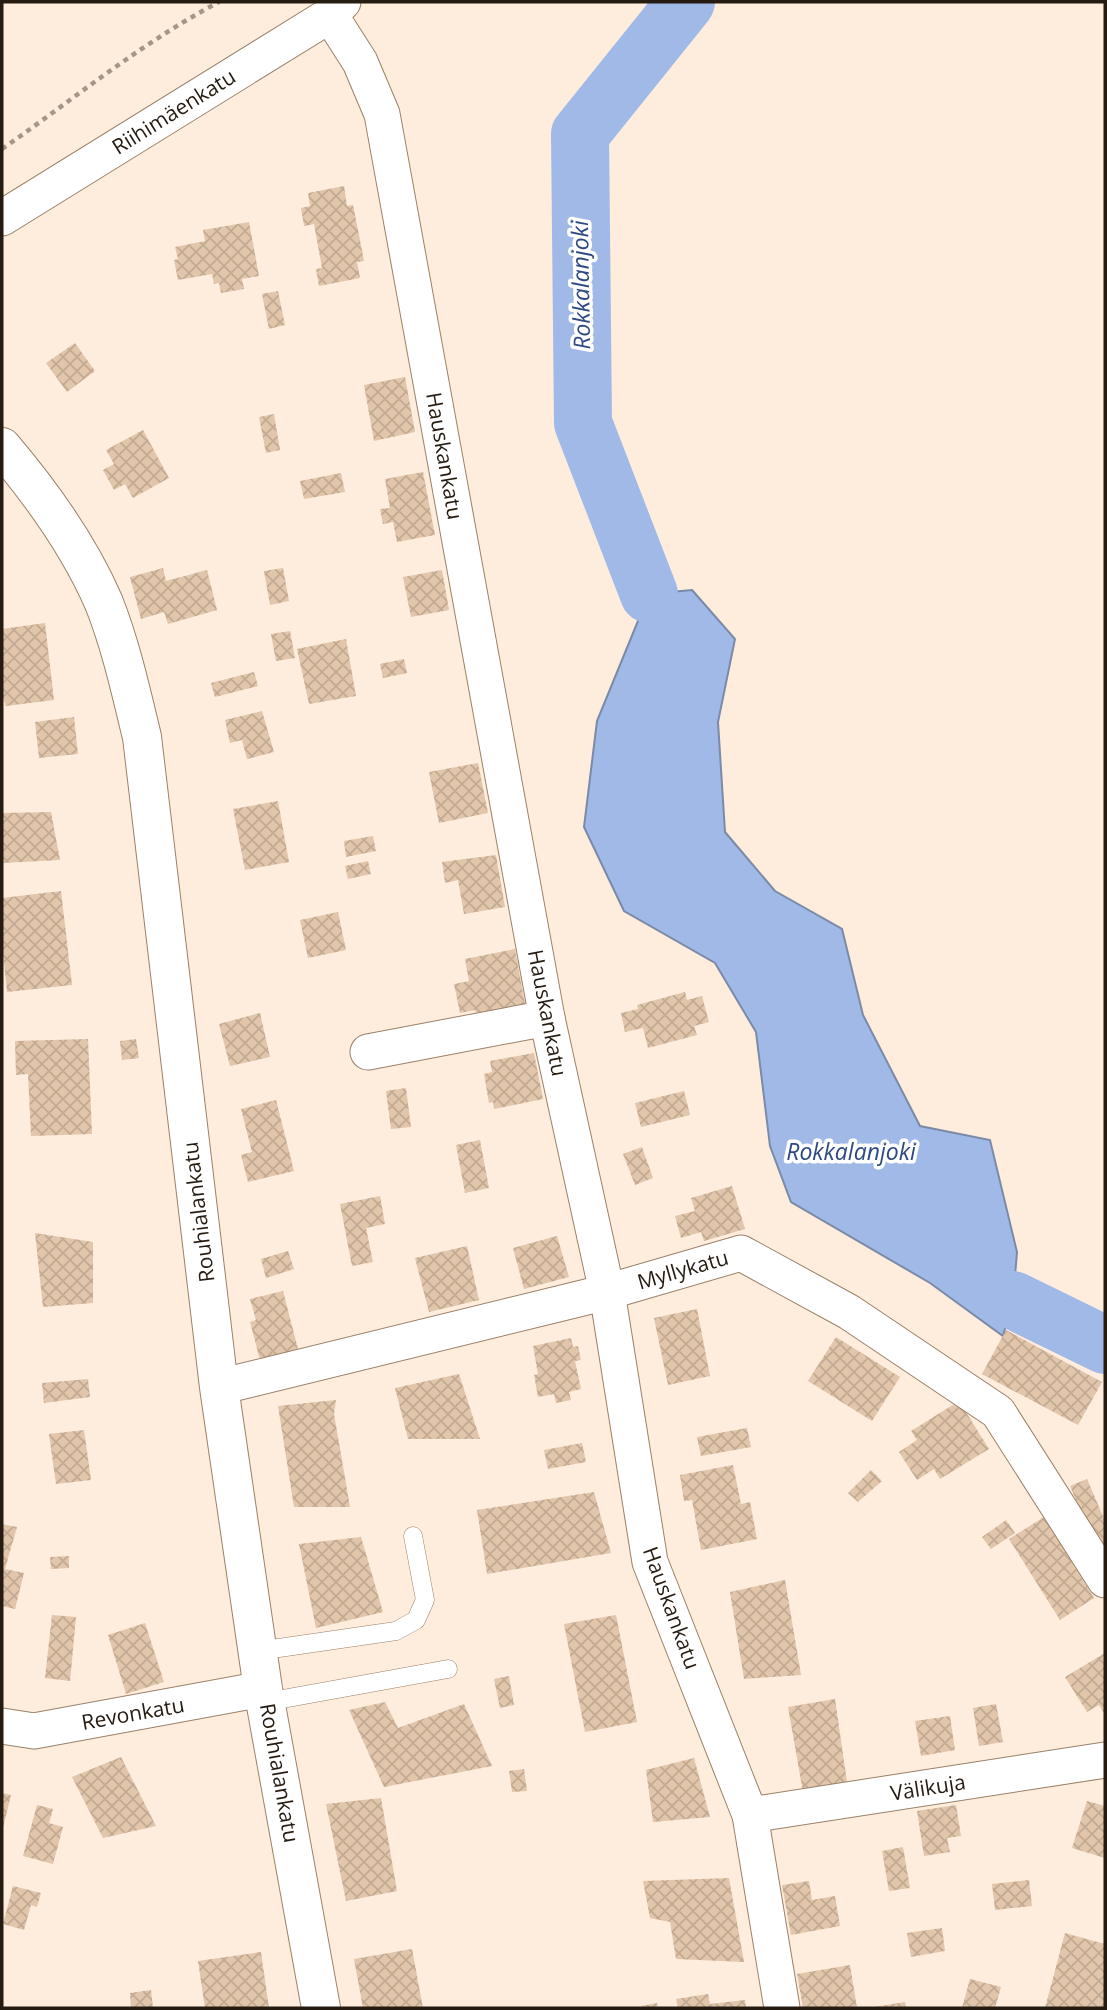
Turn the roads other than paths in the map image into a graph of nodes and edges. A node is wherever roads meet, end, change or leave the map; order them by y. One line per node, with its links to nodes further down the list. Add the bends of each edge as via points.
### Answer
1 (337, 9): 2 (street, Riihimäenkatu); 4 (street, Hauskankatu, via 382,114)
2 (2, 218)
3 (2, 447): 7 (street, Rouhialankatu, via 69,537 103,603 126,668 142,737)
4 (547, 1018): 5 (street); 6 (street, Hauskankatu)
5 (368, 1052)
6 (607, 1292): 7 (street, Myllykatu); 9 (street, Myllykatu, via 741,1253 849,1312 998,1412); 15 (street, Hauskankatu, via 650,1562)
7 (219, 1387): 10 (street, Rouhialankatu)
8 (412, 1536): 10 (lane, via 425,1600 416,1620 396,1631)
9 (1105, 1580)
10 (258, 1651): 12 (street, Rouhialankatu)
11 (448, 1669): 12 (lane)
12 (265, 1696): 13 (street, Revonkatu, via 34,1731); 16 (street, Rouhialankatu)
13 (2, 1726)
14 (1105, 1760): 15 (street, Välikuja)
15 (750, 1815): 17 (street, Hauskankatu)
16 (321, 2008)
17 (782, 2008)

